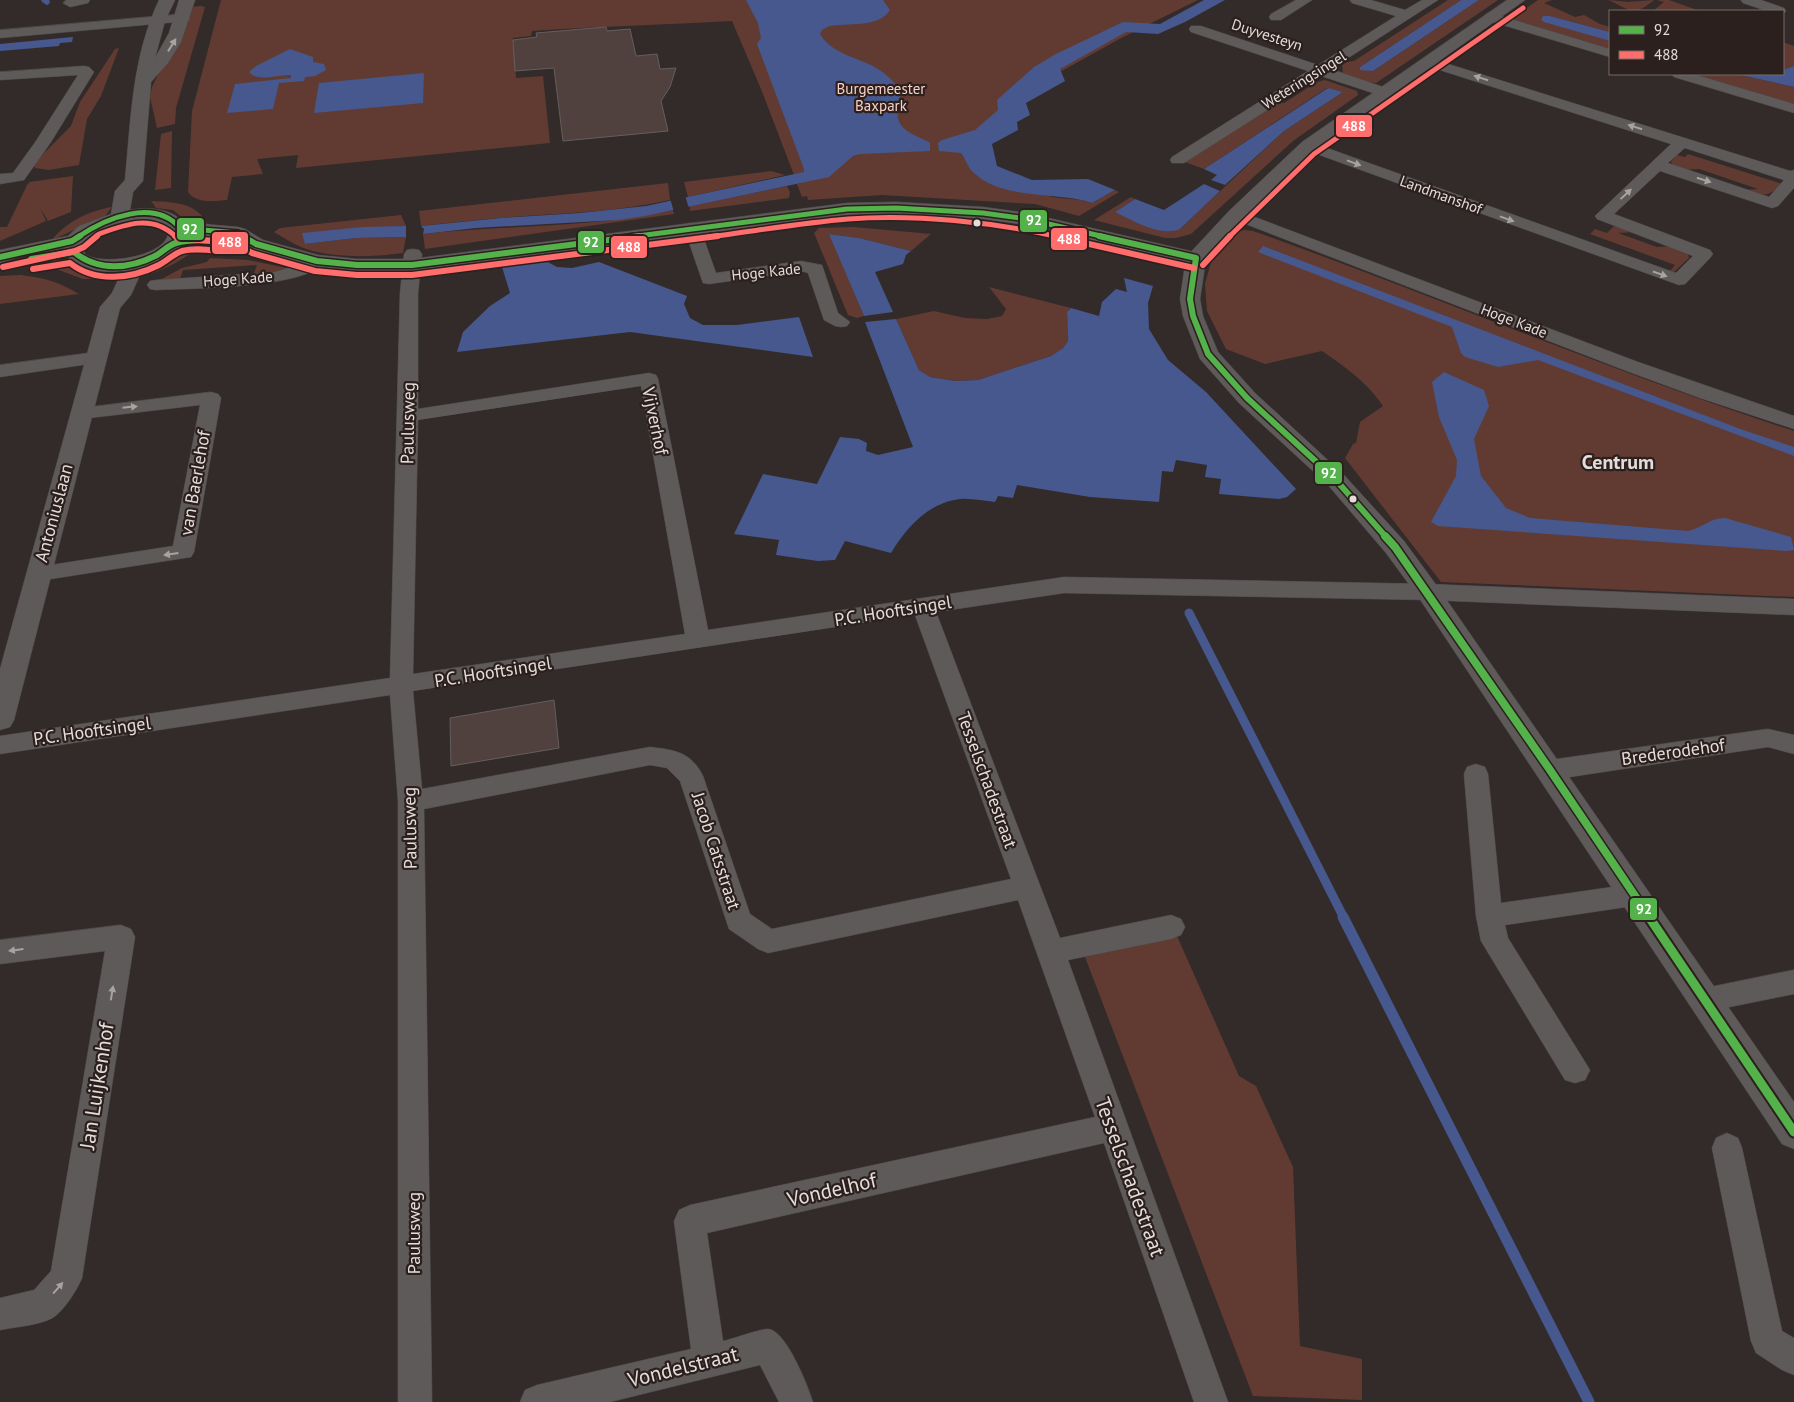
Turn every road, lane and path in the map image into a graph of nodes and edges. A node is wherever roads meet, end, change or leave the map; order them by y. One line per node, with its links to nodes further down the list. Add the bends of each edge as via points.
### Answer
1 (167, 0): 13 (main road)
2 (187, 0): 12 (main road)
3 (1305, 0): 10 (street)
4 (1357, 0): 9 (street)
5 (1431, 0): 9 (street, Weteringsingel)
6 (1517, 0): 11 (main road)
7 (1748, 0): 8 (street)
8 (1776, 10)
9 (1406, 16): 18 (street, Weteringsingel)
10 (1276, 17)
11 (1491, 17): 16 (street); 17 (main road)
12 (183, 18): 13 (street); 21 (main road, one-way to 12, via 161,62 177,36)
13 (157, 20): 15 (street); 21 (main road)
14 (1196, 29): 18 (street, Duyvesteyn)
15 (0, 34)
16 (1609, 53)
17 (1429, 62): 22 (main road); 24 (street, one-way to 17)
18 (1321, 71): 22 (street, Duyvesteyn); 26 (street, Weteringsingel)
19 (1682, 75): 23 (street)
20 (0, 76): 29 (street, via 87,72 18,177)
21 (143, 83): 30 (main road)
22 (1384, 92): 25 (main road)
23 (1794, 108)
24 (1682, 142): 27 (street); 28 (street)
25 (1308, 146): 32 (main road); 35 (street, Landmanshof, one-way to 35)
26 (1178, 160)
27 (1658, 165): 28 (street, one-way to 28, via 1772,203 1792,182); 35 (street, one-way to 27)
28 (1793, 176)
29 (0, 179)
30 (134, 181): 31 (main road, via 142,190); 33 (main road, via 124,191)
31 (145, 213): 33 (main road); 36 (main road, via 176,222)
32 (1236, 215): 38 (main road); 51 (street, Hoge Kade, via 1639,369)
33 (120, 216): 37 (main road, via 98,224)
34 (692, 228): 38 (main road, Hoge Kade, via 847,209 939,209 1027,219); 40 (main road, Hoge Kade); 46 (street, Hoge Kade, via 708,279 801,266 816,269 830,316)
35 (1588, 230): 35 (street, Landmanshof, one-way to 35, via 1679,280 1704,254)
36 (176, 236): 41 (main road, Hoge Kade, via 256,244); 42 (main road, via 157,255)
37 (75, 246): 39 (main road, via 16,261); 43 (main road, via 77,258)
38 (1196, 258): 53 (main road, via 1190,299 1208,354 1248,398 1336,480 1395,547)
39 (0, 259)
40 (412, 259): 41 (main road, Hoge Kade, via 357,265); 50 (street, Paulusweg)
41 (317, 261): 44 (street, Hoge Kade, via 304,269 276,277)
42 (136, 262): 43 (main road); 45 (main road, Antoniuslaan, via 121,295)
43 (107, 266): 45 (main road, Antoniuslaan, via 106,296)
44 (156, 285)
45 (110, 308): 47 (main road, Antoniuslaan)
46 (841, 322)
47 (96, 358): 48 (street); 49 (main road, Antoniuslaan)
48 (0, 371)
49 (81, 413): 52 (main road, Antoniuslaan); 52 (street, van Baerlehof, one-way to 52, via 211,398 183,552)
50 (408, 416): 56 (street, Vijverhof, via 649,379); 57 (street, Paulusweg)
51 (1794, 423)
52 (38, 574): 58 (main road, Antoniuslaan)
53 (1428, 592): 54 (street, P.C. Hooftsingel, via 1064,585); 55 (street, P.C. Hooftsingel); 61 (main road)
54 (924, 606): 56 (street, P.C. Hooftsingel); 64 (street, Tesselschadestraat)
55 (1794, 607)
56 (698, 640): 57 (street, P.C. Hooftsingel)
57 (401, 686): 59 (street, P.C. Hooftsingel); 63 (street, Paulusweg)
58 (0, 720)
59 (0, 745)
60 (1794, 745): 61 (street, Brederodehof, via 1768,738)
61 (1550, 770): 65 (main road)
62 (1476, 774): 66 (street)
63 (411, 801): 64 (street, Jacob Catsstraat, via 650,756 674,759 691,776 739,921 768,941); 79 (street, Paulusweg)
64 (1026, 887): 69 (street, Tesselschadestraat)
65 (1633, 895): 66 (street); 71 (main road)
66 (1489, 916): 72 (street, via 1495,941)
67 (1171, 927): 69 (street)
68 (0, 952): 76 (street, Jan Luijkenhof, one-way to 68, via 43,1305 66,1278 121,937)
69 (1051, 952): 73 (street, Tesselschadestraat)
70 (1794, 982): 71 (street)
71 (1705, 1000): 74 (main road)
72 (1575, 1070)
73 (1112, 1127): 78 (street, Vondelhof, via 690,1221); 82 (street, Tesselschadestraat)
74 (1794, 1132)
75 (1727, 1148): 77 (street, via 1768,1341)
76 (0, 1314)
77 (1794, 1358)
78 (708, 1362): 80 (street, Vondelstraat); 81 (street, Vondelstraat, via 768,1346)
79 (415, 1402)
80 (537, 1402)
81 (796, 1402)
82 (1211, 1402)

